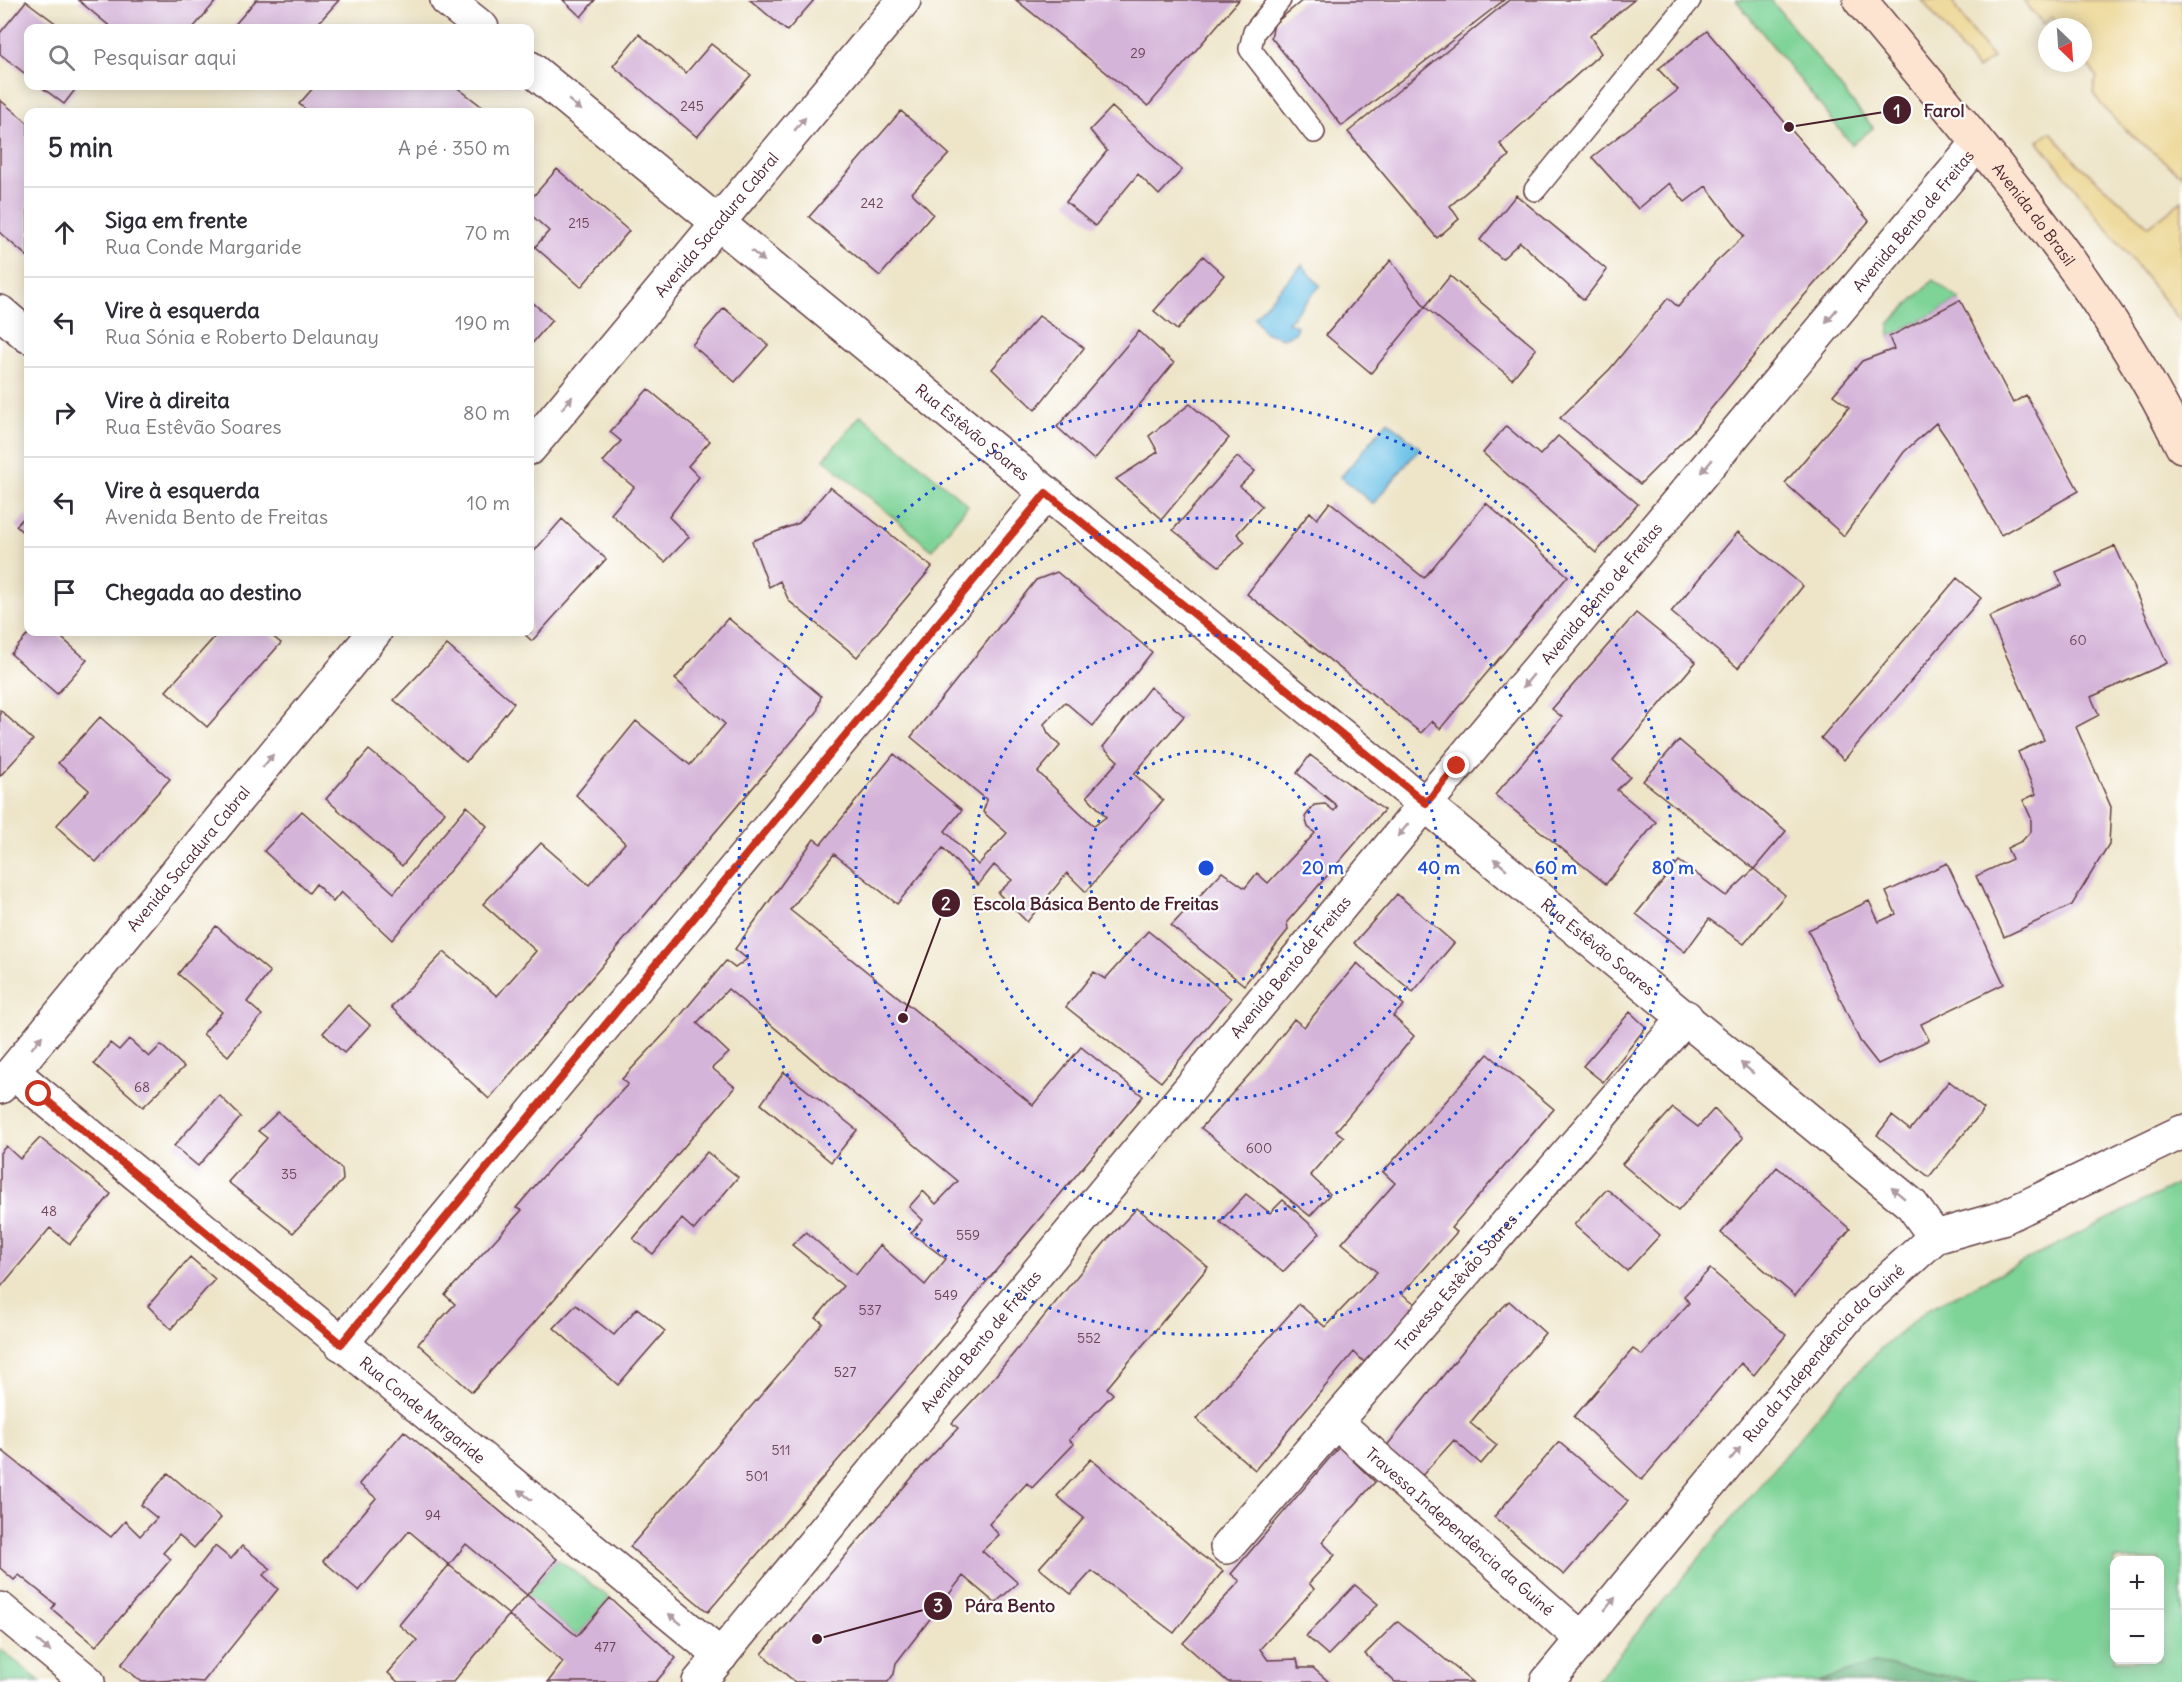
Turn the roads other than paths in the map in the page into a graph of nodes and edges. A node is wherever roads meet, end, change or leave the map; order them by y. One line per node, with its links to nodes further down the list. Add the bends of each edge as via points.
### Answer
1 (447, 0): 6 (street)
2 (904, 0): 11 (street, Avenida Sacadura Cabral, one-way to 2)
3 (1280, 0): 8 (lane, via 1254,32 1250,49)
4 (1690, 0): 10 (lane)
5 (1860, 0): 9 (main road, Avenida do Brasil)
6 (477, 24)
7 (534, 71): 11 (street, Rua Estêvão Soares, one-way to 11)
8 (1314, 132)
9 (1978, 143): 15 (main road, Avenida do Brasil, via 2120,334); 18 (street, Avenida Bento de Freitas, one-way to 18)
10 (1535, 190)
11 (718, 223): 14 (street, Avenida Sacadura Cabral, one-way to 11); 16 (street, Rua Estêvão Soares, one-way to 16)
12 (0, 312): 13 (street)
13 (24, 333)
14 (534, 443)
15 (2182, 446)
16 (1046, 493): 18 (street, Rua Estêvão Soares); 23 (street)
17 (371, 636): 20 (street, Avenida Sacadura Cabral, one-way to 17)
18 (1426, 803): 19 (street, Rua Estêvão Soares, one-way to 18); 28 (street, Avenida Bento de Freitas, one-way to 28)
19 (1686, 1017): 22 (street, Rua Estêvão Soares, one-way to 19, via 1912,1205); 24 (street, Travessa Estêvão Soares)
20 (6, 1079): 23 (street, Rua Conde Margaride)
21 (2182, 1132): 22 (street, Rua da Independência da Guiné, via 2002,1218)
22 (1935, 1238): 27 (street, Rua da Independência da Guiné, one-way to 22, via 1851,1314)
23 (341, 1344): 28 (street, Rua Conde Margaride, one-way to 23)
24 (1337, 1423): 25 (street, Travessa Estêvão Soares); 27 (street, Travessa Independência da Guiné)
25 (1227, 1547)
26 (0, 1609): 29 (street, one-way to 29)
27 (1582, 1639): 31 (street, Rua da Independência da Guiné)
28 (721, 1656): 30 (street, Avenida Bento de Freitas)
29 (88, 1682)
30 (699, 1682)
31 (1547, 1682)

